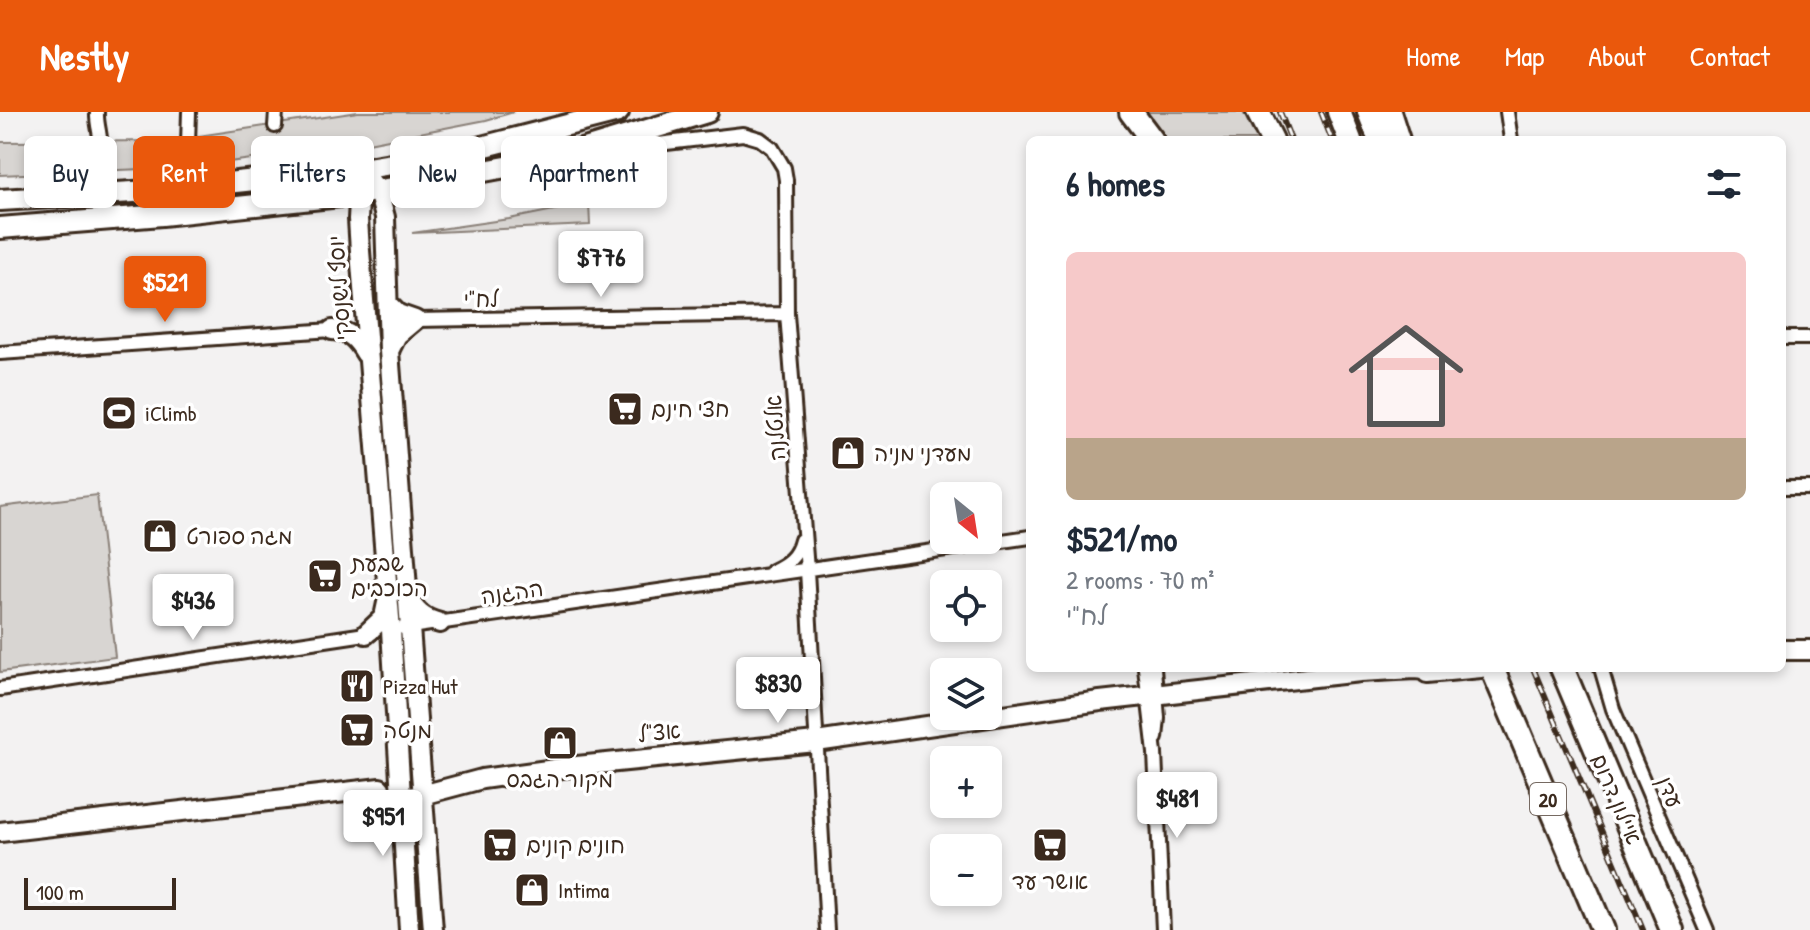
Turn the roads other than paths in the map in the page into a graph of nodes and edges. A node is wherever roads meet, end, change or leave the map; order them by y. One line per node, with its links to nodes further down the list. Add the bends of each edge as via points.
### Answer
1 (97, 112): 14 (street)
2 (189, 112): 15 (street)
3 (276, 112): 13 (street)
4 (618, 112): 25 (main road, via 458,153)
5 (707, 112): 16 (main road)
6 (1131, 112): 17 (highway)
7 (1258, 112): 18 (highway)
8 (1264, 112): 19 (highway)
9 (1339, 112): 20 (highway)
10 (1369, 112): 21 (highway)
11 (1389, 112): 22 (highway)
12 (1507, 112): 23 (street)
13 (275, 126)
14 (98, 136)
15 (188, 136)
16 (628, 136)
17 (1149, 136)
18 (1272, 136)
19 (1273, 136)
20 (1348, 136)
21 (1378, 136)
22 (1397, 136)
23 (1510, 136)
24 (667, 144): 36 (street, אלטלנה, via 743,134 760,139 779,157 788,214)
25 (374, 167)
26 (501, 168): 28 (main road)
27 (251, 180): 29 (main road)
28 (374, 191)
29 (0, 200)
30 (374, 201): 34 (main road, יוסף לישנסקי, via 385,217)
31 (251, 205): 33 (main road)
32 (362, 208): 35 (main road, יוסף לישנסקי, via 358,219)
33 (0, 228)
34 (388, 304): 37 (main road); 41 (main road, יוסף לישנסקי)
35 (364, 305): 38 (main road, via 347,325); 43 (main road, יוסף לישנסקי)
36 (787, 314): 37 (street, לח"י); 46 (street, אלטלנה)
37 (415, 320): 41 (main road, via 397,335)
38 (332, 330): 42 (street); 43 (main road, via 353,335)
39 (1786, 338): 40 (street)
40 (1810, 338)
41 (389, 351): 50 (main road, יוסף לישנסקי)
42 (0, 353)
43 (368, 357): 51 (main road, יוסף לישנסקי)
44 (1786, 488): 45 (street)
45 (1810, 488)
46 (803, 529): 48 (street, אלטלנה); 49 (street, via 793,558)
47 (1026, 538): 48 (street, ההגנה)
48 (807, 570): 49 (street, ההגנה); 65 (street, אלטלנה)
49 (760, 577): 52 (street, ההגנה)
50 (407, 594): 52 (main road, via 417,612); 53 (main road, יוסף לישנסקי)
51 (388, 600): 53 (main road, יוסף לישנסקי); 54 (main road, via 384,617)
52 (440, 623): 53 (street, ההגנה)
53 (400, 629): 54 (street, ההגנה); 66 (main road, יוסף לישנסקי); 67 (main road, יוסף לישנסקי)
54 (366, 634): 63 (street, ההגנה)
55 (1786, 650): 56 (main road)
56 (1810, 650)
57 (1146, 672): 64 (street)
58 (1154, 672): 64 (street)
59 (1360, 672): 64 (main road, אצ"ל)
60 (1494, 672): 73 (highway, 20)
61 (1564, 672): 74 (highway, איילון דרום)
62 (1602, 672): 75 (street, עדן)
63 (0, 689)
64 (1152, 699): 65 (main road, אצ"ל); 72 (street)
65 (816, 742): 66 (main road, אצ"ל, via 673,754); 71 (street, אלטלנה)
66 (421, 788): 67 (main road, אצ"ל); 70 (main road, יוסף לישנסקי)
67 (400, 790): 68 (main road, אצ"ל); 69 (main road, יוסף לישנסקי)
68 (0, 832)
69 (409, 930)
70 (433, 930)
71 (827, 930)
72 (1163, 930)
73 (1603, 930)
74 (1672, 930)
75 (1707, 930)

